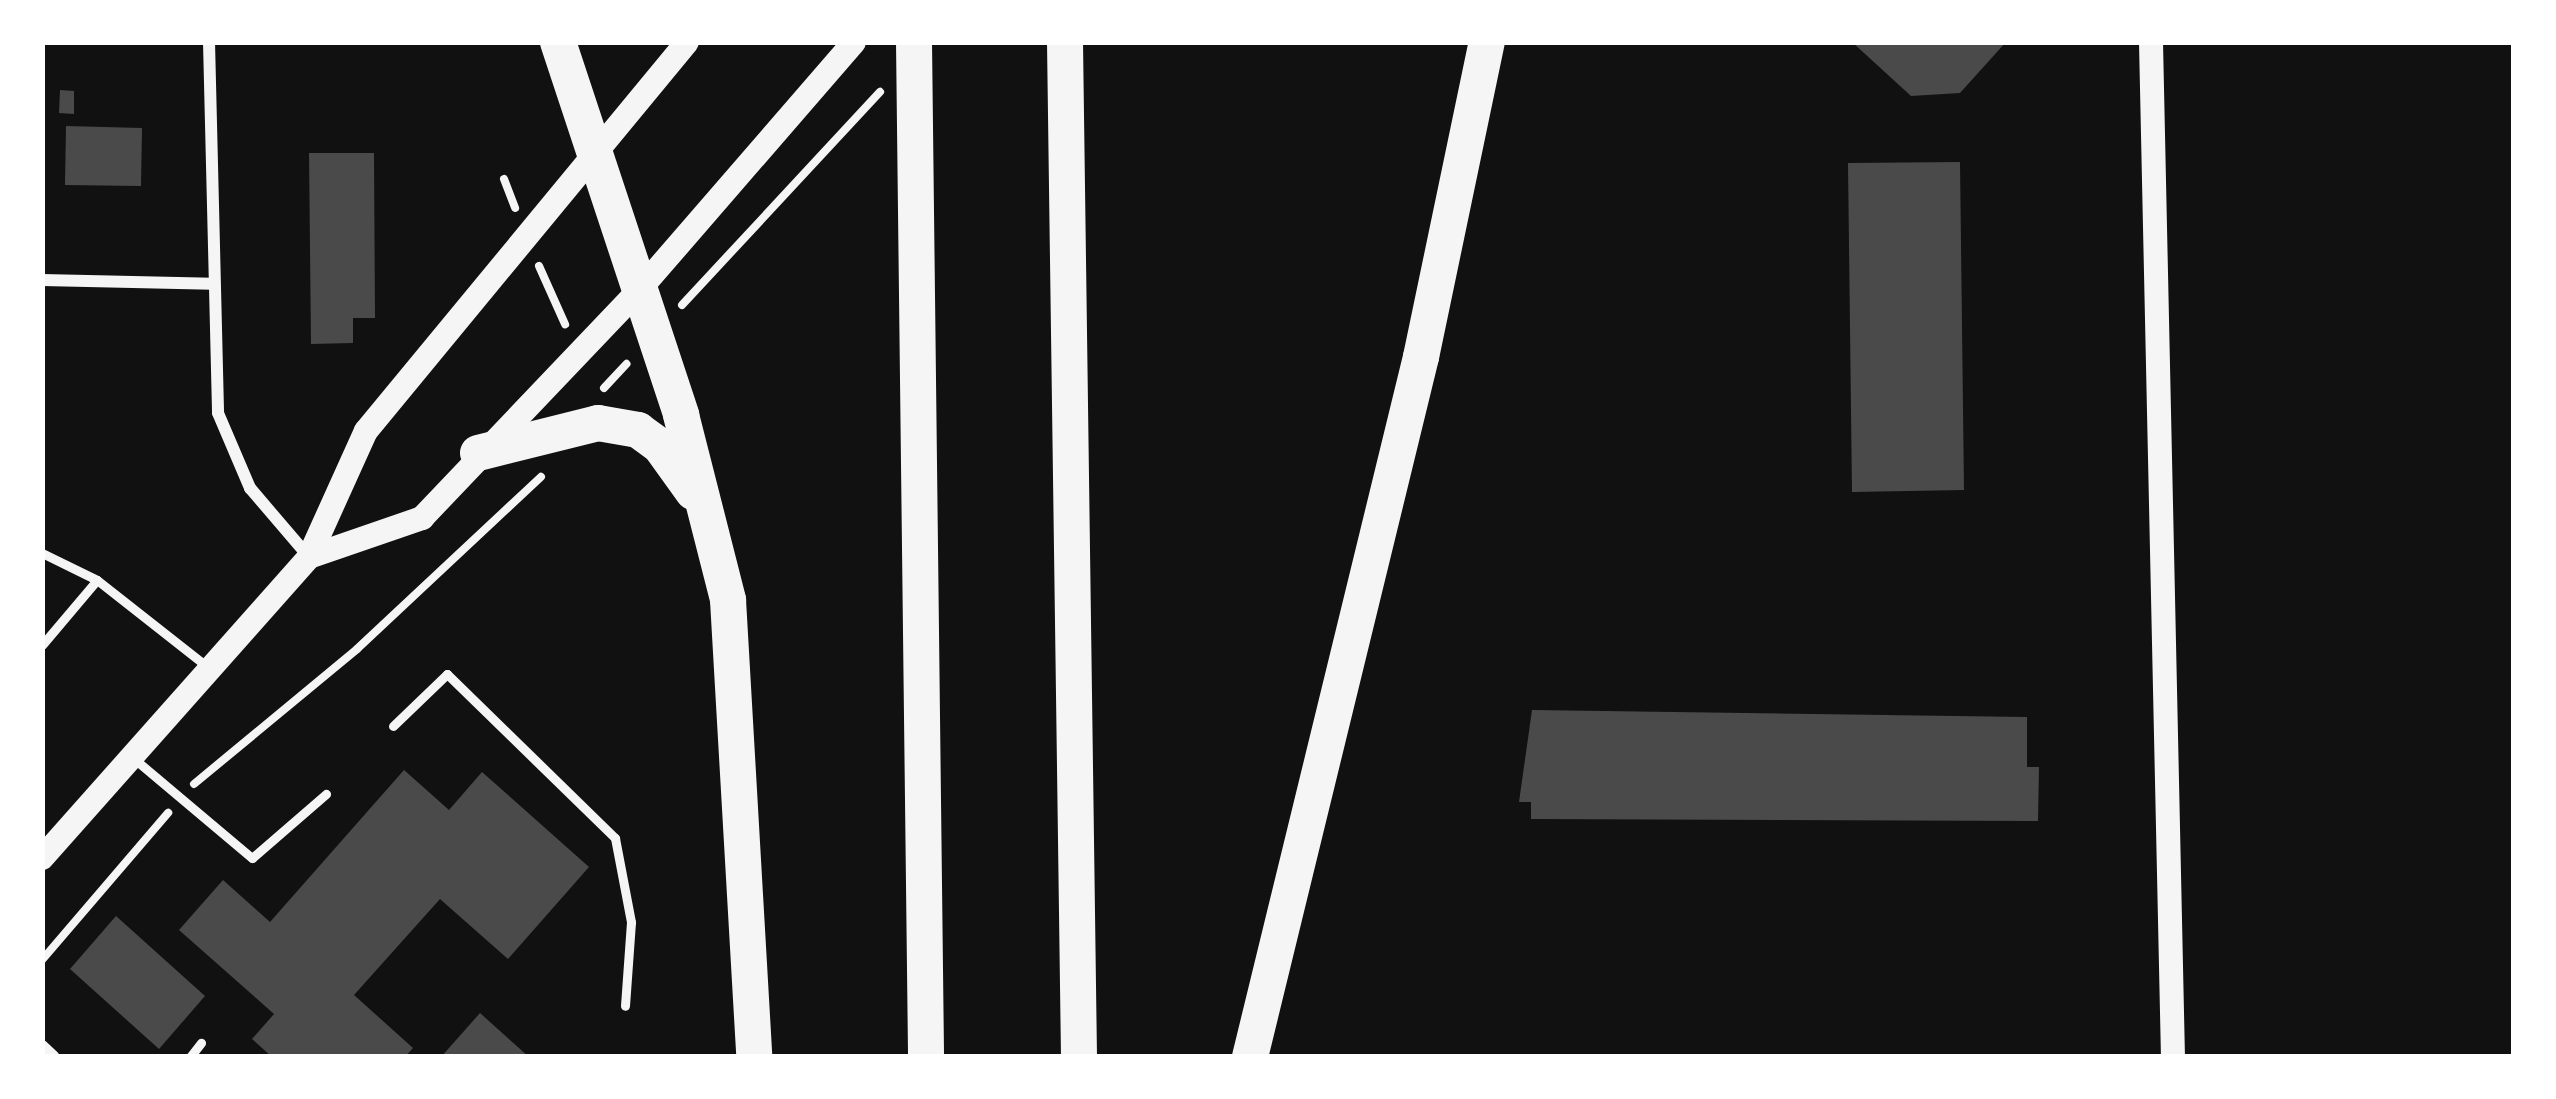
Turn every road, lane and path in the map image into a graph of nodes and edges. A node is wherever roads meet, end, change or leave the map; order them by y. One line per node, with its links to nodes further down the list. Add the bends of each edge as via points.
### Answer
1 (209, 42): 14 (street)
2 (558, 42): 10 (highway)
3 (687, 42): 10 (main road)
4 (854, 42): 15 (main road)
5 (914, 42): 38 (highway)
6 (1065, 42): 39 (highway)
7 (1487, 42): 40 (highway, via 1421,357)
8 (2152, 42): 41 (main road)
9 (894, 76): 16 (path)
10 (591, 154): 12 (main road); 15 (highway)
11 (504, 179): 12 (path)
12 (526, 238): 17 (path); 22 (main road, via 365,431)
13 (42, 280): 14 (street)
14 (212, 284): 22 (street, via 213,378 230,451 261,504)
15 (641, 288): 16 (highway); 17 (main road)
16 (655, 333): 17 (path, via 596,397); 20 (highway)
17 (578, 352): 18 (main road)
18 (478, 453): 20 (highway, via 562,426 638,430 661,446); 22 (main road, via 422,518)
19 (546, 474): 29 (path)
20 (710, 515): 37 (highway, via 740,714)
21 (42, 554): 23 (lane)
22 (309, 557): 25 (main road)
23 (97, 580): 24 (lane); 25 (lane)
24 (42, 645)
25 (210, 668): 27 (main road)
26 (393, 725): 32 (lane, via 447,674 615,838 631,922)
27 (132, 757): 29 (lane); 30 (main road)
28 (326, 794): 29 (lane, via 252,858)
29 (178, 801): 31 (path)
30 (42, 858)
31 (42, 960)
32 (625, 1006)
33 (201, 1043): 36 (lane)
34 (42, 1046): 35 (street)
35 (54, 1057)
36 (190, 1057)
37 (754, 1057)
38 (926, 1057)
39 (1079, 1057)
40 (1250, 1057)
41 (2173, 1057)

